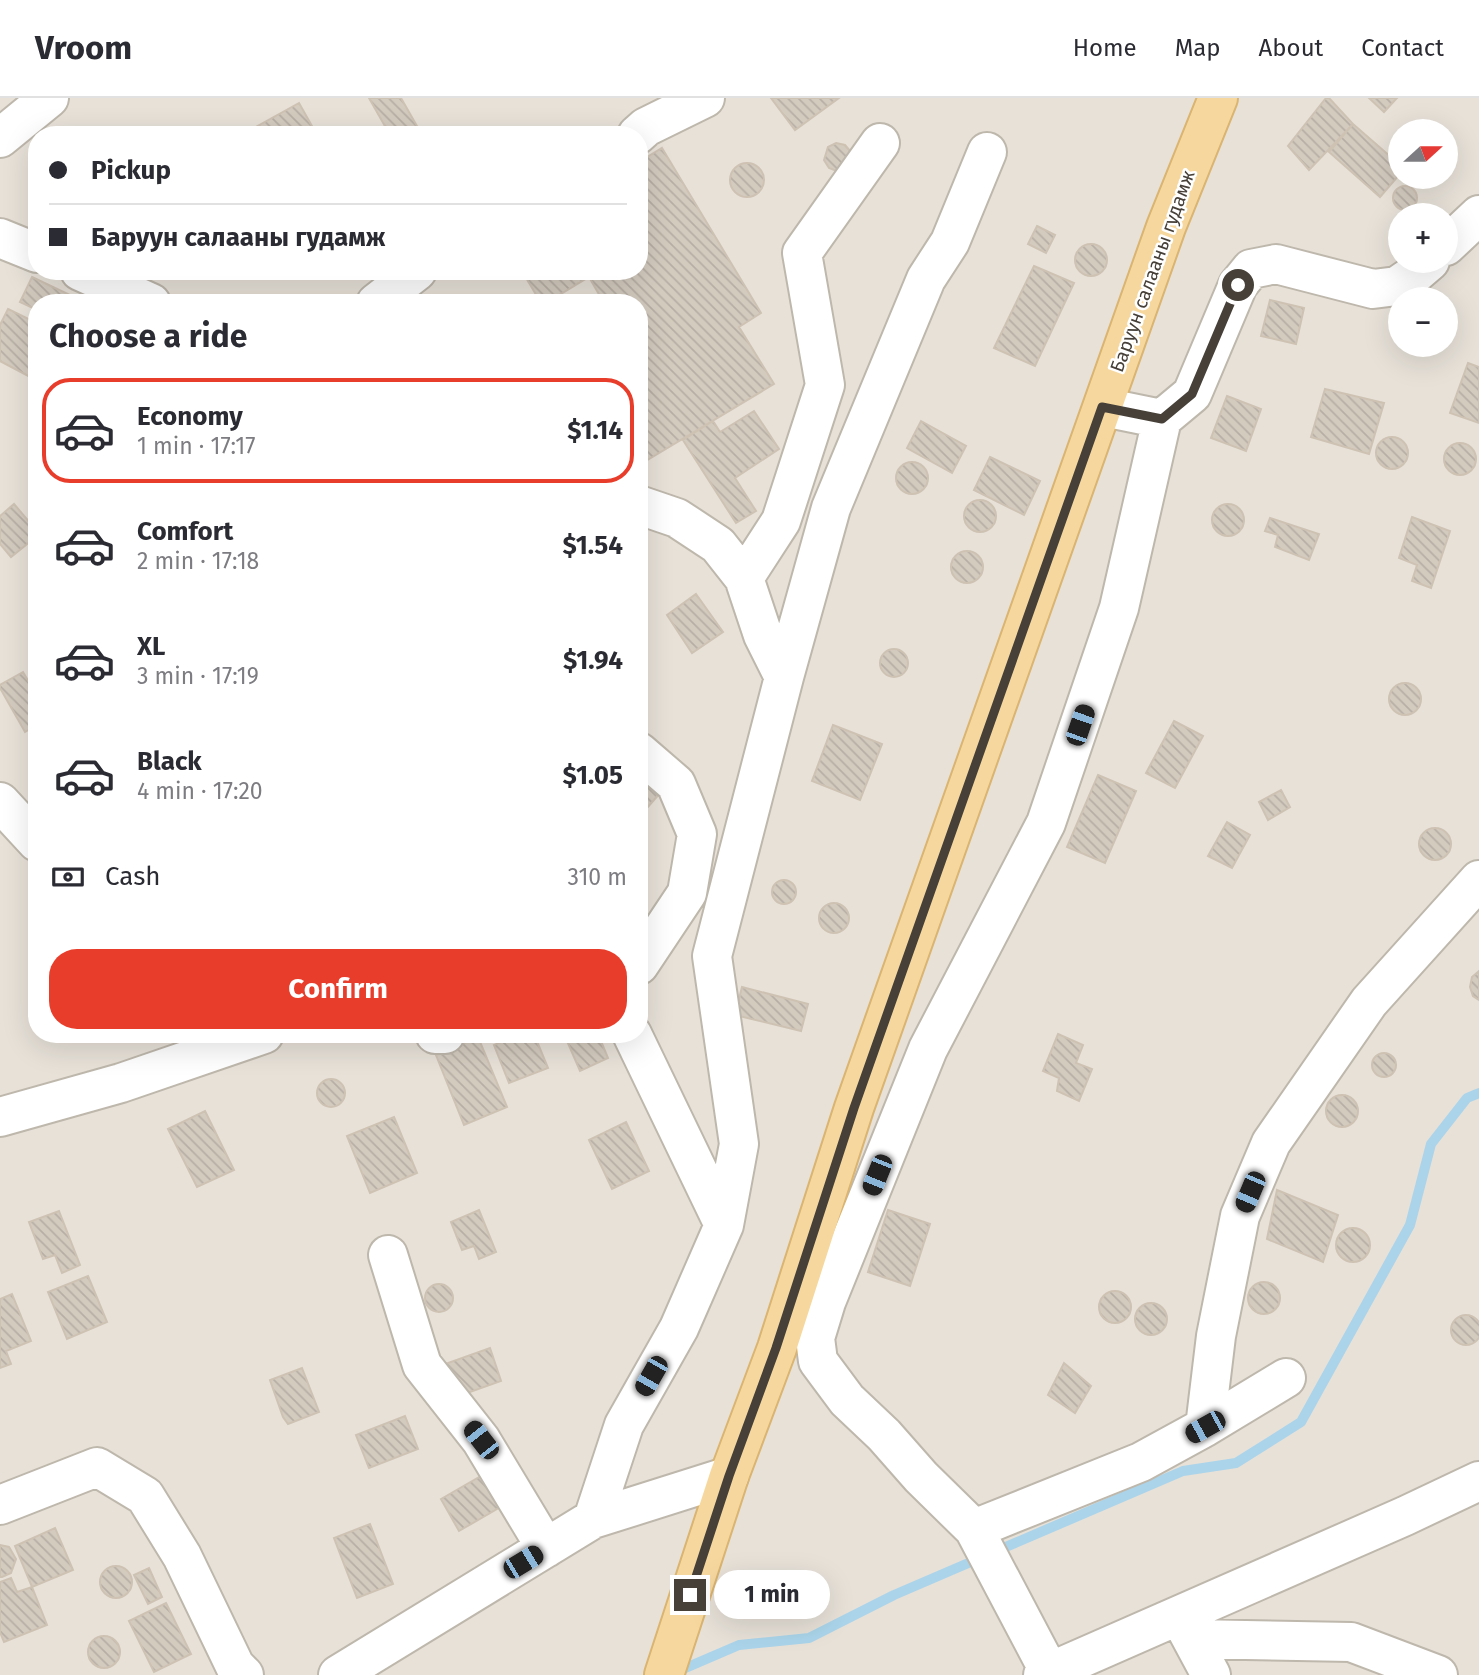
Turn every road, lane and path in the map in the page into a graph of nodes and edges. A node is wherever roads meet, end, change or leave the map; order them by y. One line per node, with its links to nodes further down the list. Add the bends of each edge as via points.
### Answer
1 (50, 98): 7 (street)
2 (67, 98): 5 (street)
3 (705, 98): 6 (street)
4 (1218, 98): 19 (main road, Баруун салааны гудамж)
5 (51, 126)
6 (648, 126)
7 (0, 138)
8 (880, 143): 22 (street, via 802,253 825,385 781,522)
9 (987, 152): 23 (street, via 950,242 926,279 831,508)
10 (1479, 215): 11 (street)
11 (1458, 235)
12 (0, 238): 13 (street)
13 (28, 249)
14 (1414, 273): 20 (street, via 1397,286 1373,289 1276,264 1251,269 1238,285 1192,394)
15 (100, 280): 17 (street)
16 (405, 280): 18 (street)
17 (131, 294)
18 (388, 294)
19 (1102, 407): 20 (street); 36 (main road, Баруун салааны гудамж)
20 (1162, 419): 40 (street, via 1119,608 1046,823 928,1049 815,1338 818,1361 847,1400)
21 (648, 508): 22 (street, via 677,518 718,545)
22 (744, 578): 23 (street, via 763,635)
23 (784, 677): 32 (street, via 712,956 739,1144)
24 (648, 760): 28 (street, via 676,784 697,834 687,893)
25 (0, 802): 26 (street)
26 (28, 832)
27 (1479, 880): 35 (street, via 1369,1002 1271,1143 1240,1216 1216,1336)
28 (648, 952)
29 (230, 1043): 31 (street, via 121,1083)
30 (636, 1043): 32 (street)
31 (0, 1116)
32 (724, 1225): 39 (street, via 679,1328 624,1425)
33 (388, 1255): 41 (street, via 422,1366 481,1440)
34 (1286, 1378): 35 (street)
35 (1205, 1427): 40 (street, via 1141,1462)
36 (729, 1476): 39 (street); 43 (main road, Баруун салааны гудамж)
37 (1479, 1480): 42 (street)
38 (0, 1505): 45 (street, via 97,1467 145,1496)
39 (593, 1519): 41 (street)
40 (974, 1530): 44 (street)
41 (546, 1548): 46 (street)
42 (1185, 1627): 44 (street); 47 (street); 48 (street, via 1352,1642)
43 (669, 1659)
44 (1047, 1674)
45 (244, 1675)
46 (338, 1675)
47 (1211, 1675)
48 (1438, 1675)

